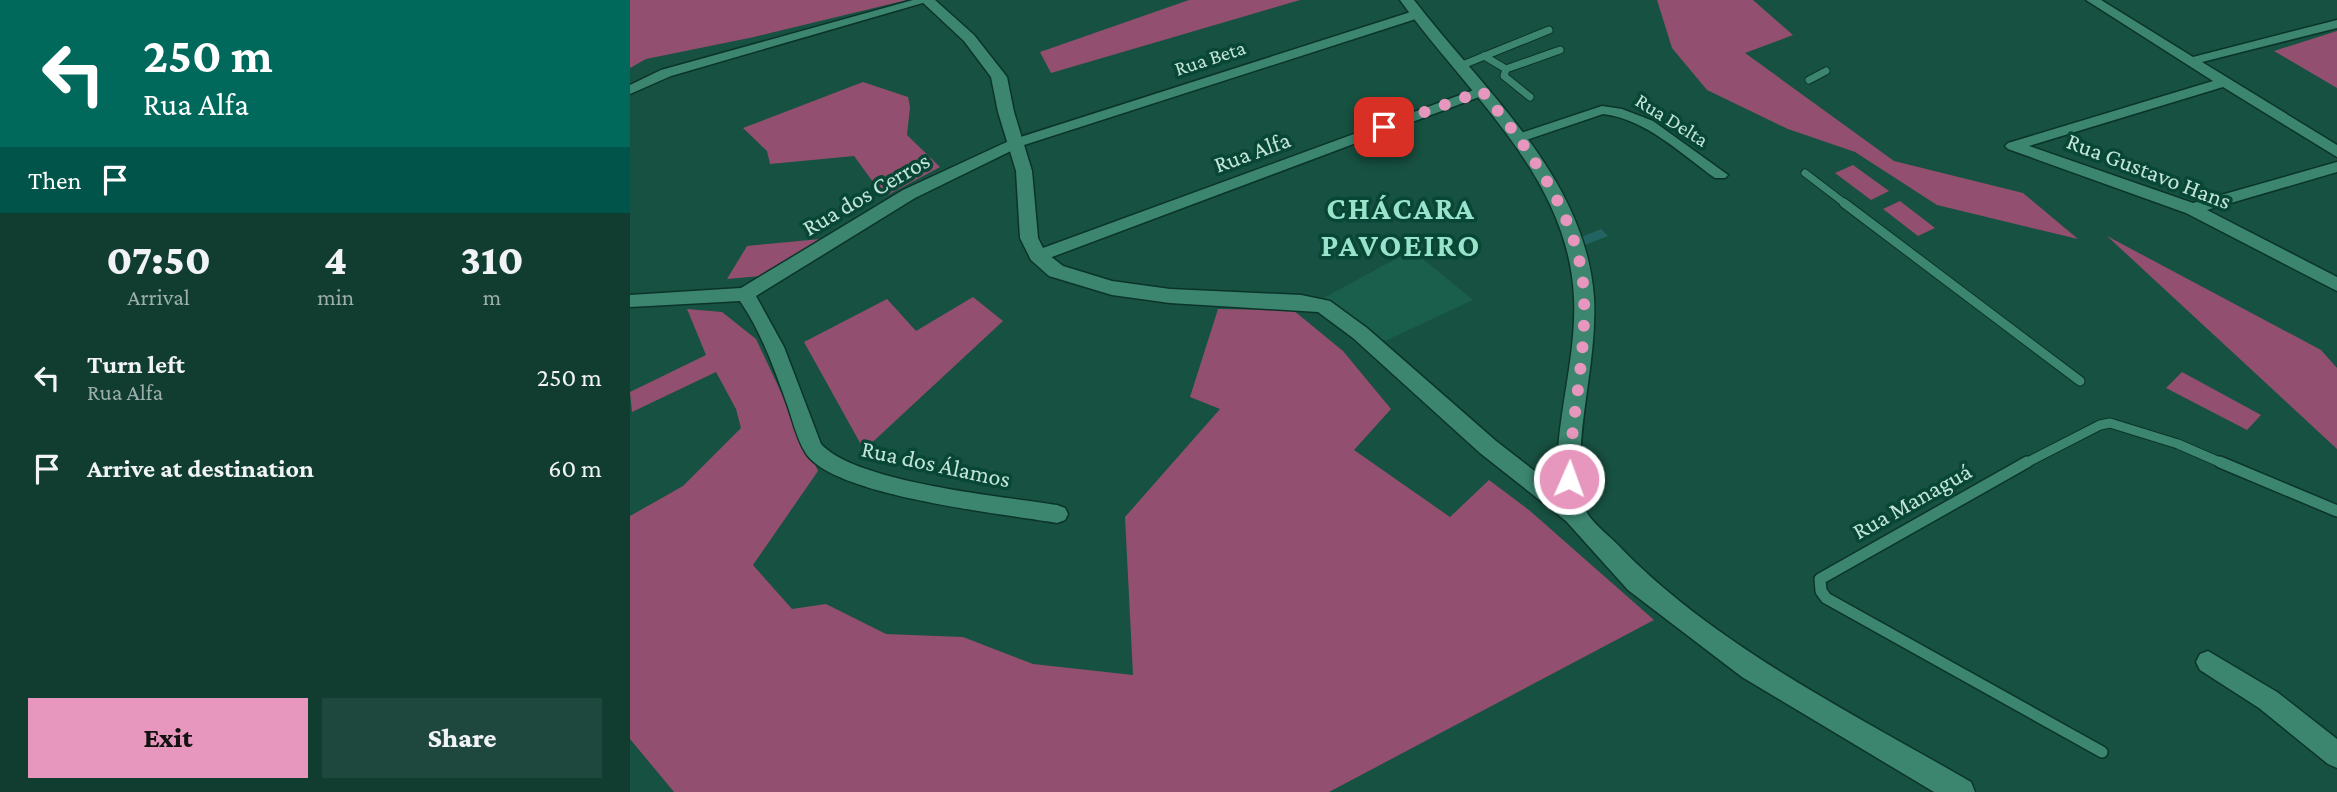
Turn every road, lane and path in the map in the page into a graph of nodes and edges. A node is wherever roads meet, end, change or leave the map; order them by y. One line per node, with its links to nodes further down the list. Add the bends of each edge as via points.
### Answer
1 (927, 0): 14 (street, via 666,73); 18 (street, via 969,38 999,77)
2 (2092, 0): 8 (street)
3 (1412, 7): 9 (street); 18 (street, Rua Beta)
4 (2337, 24): 8 (street)
5 (1549, 30): 7 (lane)
6 (1560, 50): 10 (lane)
7 (1484, 56): 9 (lane); 10 (lane)
8 (2192, 61): 13 (street)
9 (1460, 66): 15 (street)
10 (1506, 69): 16 (lane, via 1504,76)
11 (1826, 71): 12 (lane)
12 (1809, 80)
13 (2225, 82): 19 (street); 23 (street, Rua Gustavo Hans, via 2010,145)
14 (630, 90)
15 (1482, 91): 17 (street); 24 (street, Rua Alfa)
16 (1530, 97)
17 (1520, 138): 22 (street, Rua Delta, via 1612,110 1633,116); 31 (street, via 1563,212 1579,257 1584,328 1570,443)
18 (1016, 143): 24 (street, via 1024,172 1029,238); 26 (street, Rua dos Cerros, via 909,194)
19 (2337, 152)
20 (2337, 167): 23 (street)
21 (1805, 173): 28 (lane)
22 (1720, 175)
23 (2192, 209): 25 (street, Rua Gustavo Hans)
24 (1038, 256): 31 (street, via 1056,271 1112,288 1323,306)
25 (2337, 285)
26 (746, 294): 27 (street); 30 (street, Rua dos Álamos, via 769,336 813,449 824,461 892,486)
27 (630, 301)
28 (2080, 381)
29 (2337, 511): 33 (lane, Rua Managuá, via 2178,444 2110,423 2017,467 1820,579 1826,598)
30 (1057, 514)
31 (1574, 514): 35 (street, via 1637,583 1751,668)
32 (2208, 662): 34 (street, via 2268,699)
33 (2102, 752)
34 (2337, 755)
35 (1961, 792)

